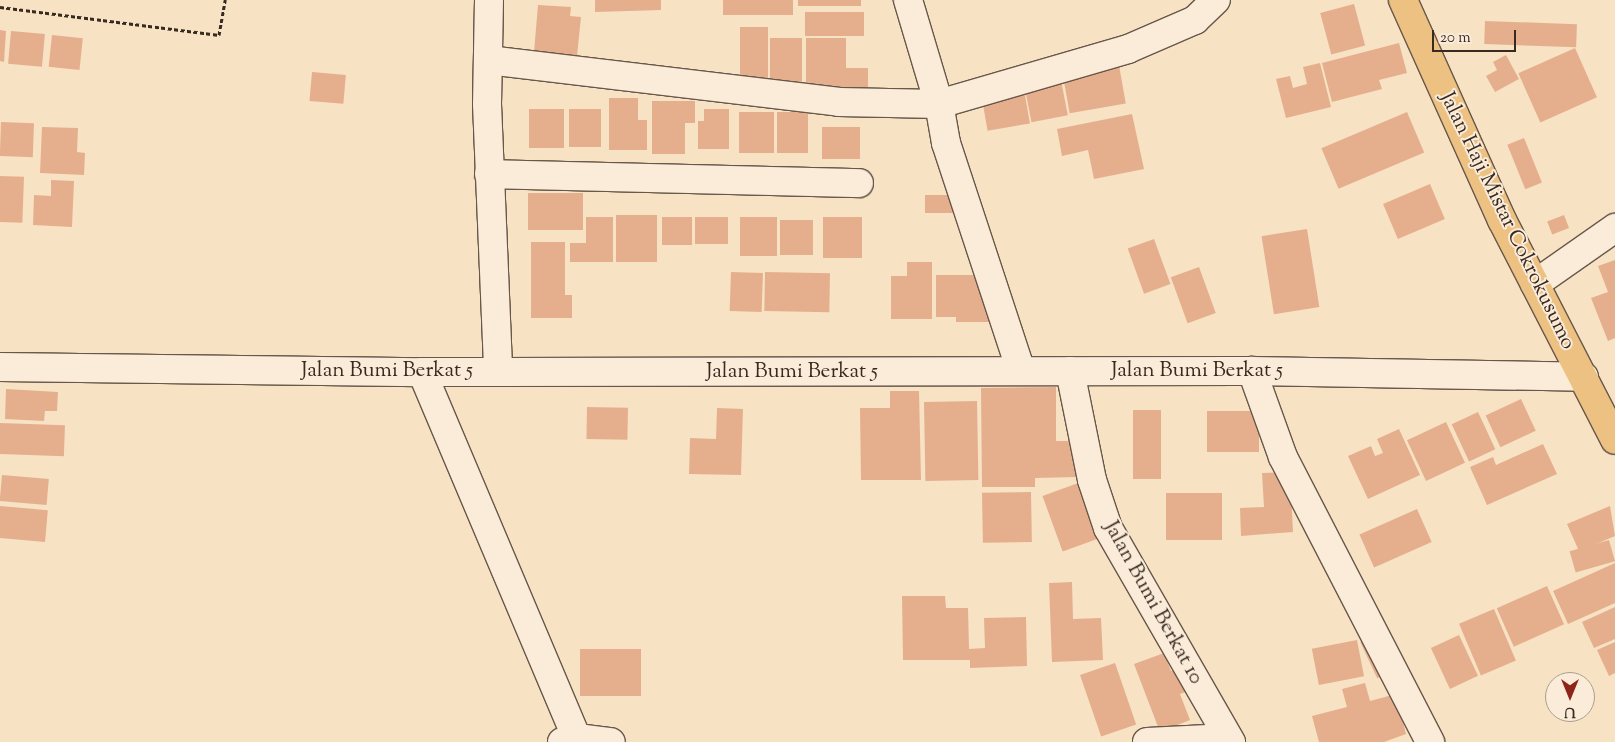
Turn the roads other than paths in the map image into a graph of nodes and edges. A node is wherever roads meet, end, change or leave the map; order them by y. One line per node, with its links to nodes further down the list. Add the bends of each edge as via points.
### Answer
1 (489, 0): 5 (street)
2 (908, 0): 6 (street)
3 (1216, 0): 6 (street, via 1195,20 1128,49)
4 (1403, 0): 10 (main road, Jalan Haji Mistar Cokrokusumo)
5 (488, 60): 6 (street, via 782,97); 7 (street)
6 (939, 104): 12 (street, via 946,144)
7 (489, 174): 8 (street); 16 (street)
8 (859, 183)
9 (1615, 228): 10 (street)
10 (1534, 284): 17 (main road, Jalan Haji Mistar Cokrokusumo)
11 (0, 367): 15 (street, Jalan Bumi Berkat 5)
12 (1022, 371): 13 (street, Jalan Bumi Berkat 5); 16 (street, Jalan Bumi Berkat 5)
13 (1070, 371): 14 (street, Jalan Bumi Berkat 5); 19 (street, Jalan Bumi Berkat 10, via 1092,480 1108,528)
14 (1252, 371): 17 (street, Jalan Bumi Berkat 5); 23 (street, via 1283,457)
15 (422, 372): 16 (street, Jalan Bumi Berkat 5); 20 (street)
16 (498, 372)
17 (1584, 377): 18 (main road, Jalan Haji Mistar Cokrokusumo)
18 (1615, 440)
19 (1229, 740): 22 (street)
20 (572, 741): 21 (street)
21 (611, 742)
22 (1147, 742)
23 (1430, 742)

